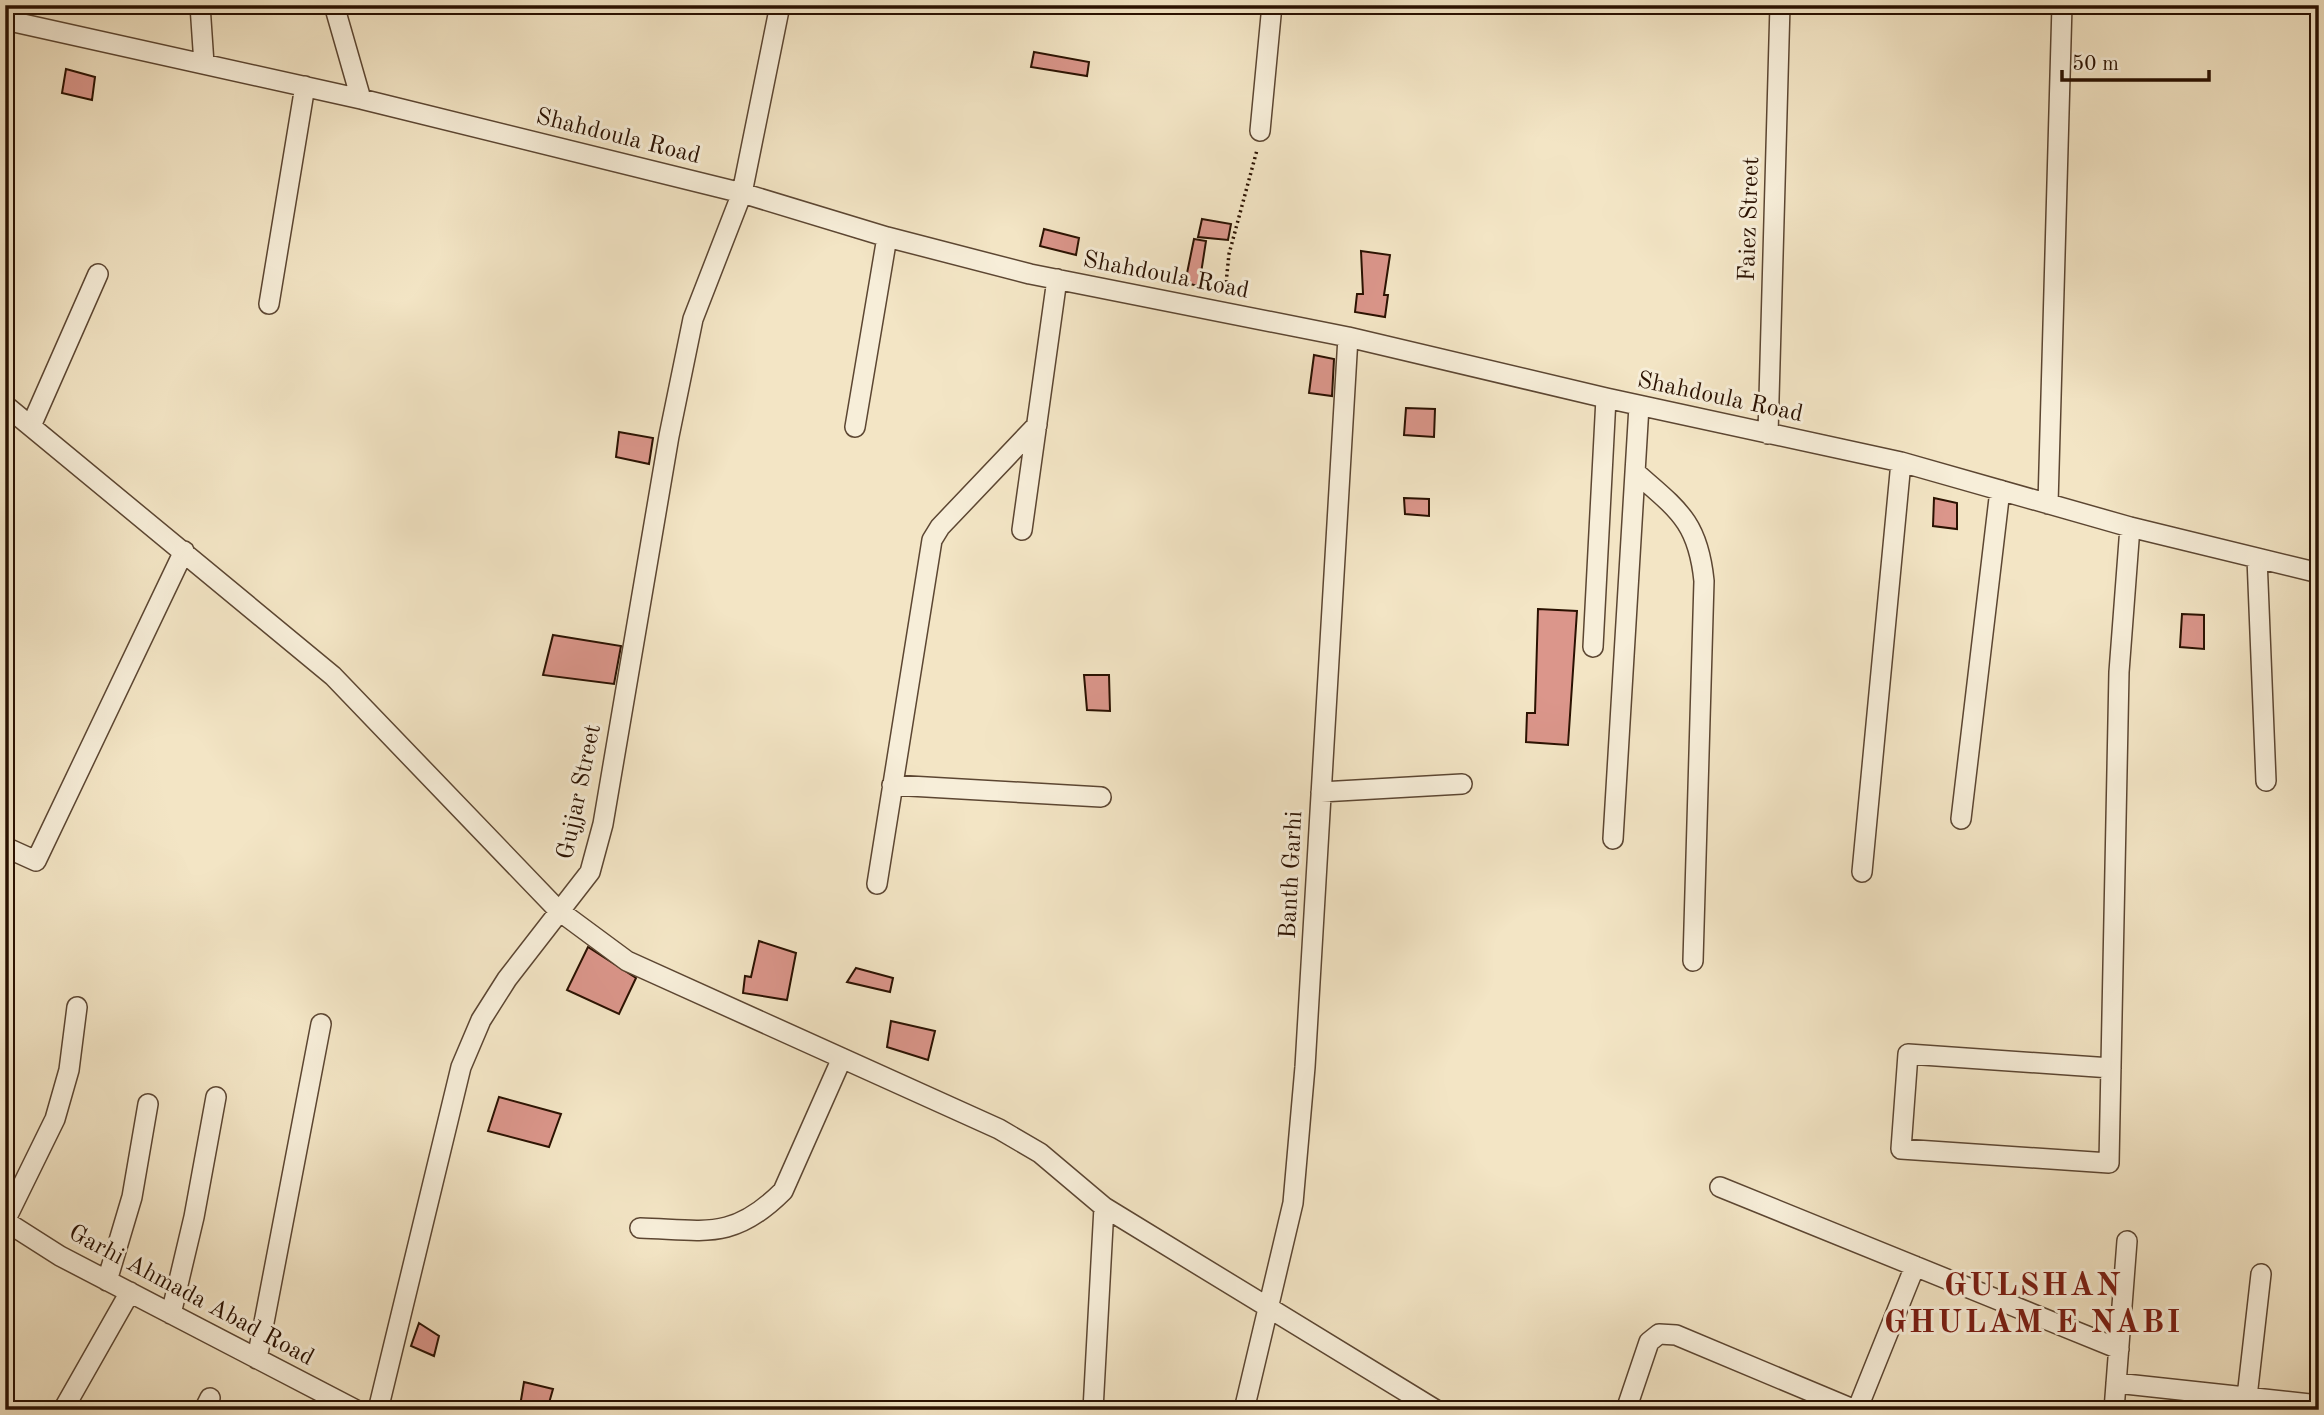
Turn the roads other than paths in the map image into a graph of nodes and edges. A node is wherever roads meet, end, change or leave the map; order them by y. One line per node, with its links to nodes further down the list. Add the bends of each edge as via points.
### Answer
1 (200, 5): 8 (street)
2 (334, 5): 10 (street)
3 (780, 5): 12 (street, Gujjar Street)
4 (1272, 5): 11 (street)
5 (1780, 5): 24 (street, Faiez Street)
6 (2062, 5): 28 (street)
7 (10, 15): 8 (street, Shahdoula Road)
8 (204, 64): 9 (street, Shahdoula Road)
9 (305, 86): 10 (street, Shahdoula Road); 16 (street)
10 (361, 99): 12 (street, Shahdoula Road)
11 (1261, 131)
12 (742, 193): 13 (street, Shahdoula Road); 45 (street, Gujjar Street, via 693,320 603,824 590,872)
13 (887, 237): 15 (street, Shahdoula Road); 23 (street)
14 (98, 274): 22 (street)
15 (1057, 279): 17 (street, Shahdoula Road); 21 (street)
16 (269, 304)
17 (1348, 337): 18 (street, Shahdoula Road); 38 (street, Banth Garhi)
18 (1606, 398): 20 (street, Shahdoula Road); 34 (street)
19 (5, 405): 22 (street)
20 (1639, 406): 24 (street, Shahdoula Road); 26 (street)
21 (1037, 425): 30 (street); 37 (street, via 932,540)
22 (30, 426): 31 (street)
23 (855, 427)
24 (1768, 433): 25 (street, Shahdoula Road)
25 (1901, 462): 27 (street, Shahdoula Road); 43 (street)
26 (1635, 471): 41 (street); 46 (street, via 1680,512 1701,551)
27 (2000, 490): 28 (street, Shahdoula Road); 40 (street)
28 (2048, 503): 29 (street, Shahdoula Road)
29 (2130, 527): 32 (street, Shahdoula Road); 50 (street, via 2119,672)
30 (1022, 530)
31 (184, 551): 42 (street, via 36,861); 45 (street, via 333,676)
32 (2257, 558): 33 (street, Shahdoula Road); 35 (street)
33 (2319, 573)
34 (1593, 647)
35 (2266, 781)
36 (1462, 784): 38 (street)
37 (892, 785): 39 (street); 44 (street)
38 (1321, 792): 62 (street, Banth Garhi, via 1293,1203)
39 (1101, 797)
40 (1961, 819)
41 (1613, 839)
42 (5, 848)
43 (1862, 872)
44 (877, 884)
45 (558, 910): 49 (street, via 627,961); 72 (street, Gujjar Street, via 481,1020 461,1067)
46 (1693, 961)
47 (77, 1007): 55 (street, via 69,1070 55,1119)
48 (321, 1024): 65 (street)
49 (842, 1058): 54 (street, via 999,1129 1040,1153); 56 (street, via 783,1191 767,1207 721,1231)
50 (2111, 1068): 50 (street, via 1908,1054 1901,1149 2109,1163)
51 (216, 1097): 63 (street)
52 (148, 1104): 60 (street, via 132,1198)
53 (1720, 1186): 58 (street)
54 (1104, 1207): 62 (street); 73 (street)
55 (5, 1221): 60 (street, Garhi Ahmada Abad Road)
56 (640, 1228)
57 (2127, 1241): 64 (street)
58 (1915, 1266): 64 (street); 77 (street)
59 (2261, 1274): 67 (street)
60 (107, 1281): 61 (street, Garhi Ahmada Abad Road)
61 (130, 1293): 63 (street, Garhi Ahmada Abad Road); 70 (street)
62 (1268, 1306): 68 (street); 74 (street, Banth Garhi)
63 (171, 1314): 65 (street, Garhi Ahmada Abad Road)
64 (2119, 1349): 66 (street)
65 (257, 1359): 71 (street, Garhi Ahmada Abad Road)
66 (2116, 1383): 67 (street); 78 (street)
67 (2246, 1397): 69 (street)
68 (1409, 1402): 75 (street)
69 (2319, 1405)
70 (63, 1410)
71 (356, 1410)
72 (379, 1410)
73 (1093, 1410)
74 (1244, 1410)
75 (1436, 1410)
76 (1626, 1410): 77 (street, via 1649,1342 1659,1334 1676,1335)
77 (1856, 1410)
78 (2114, 1410)

